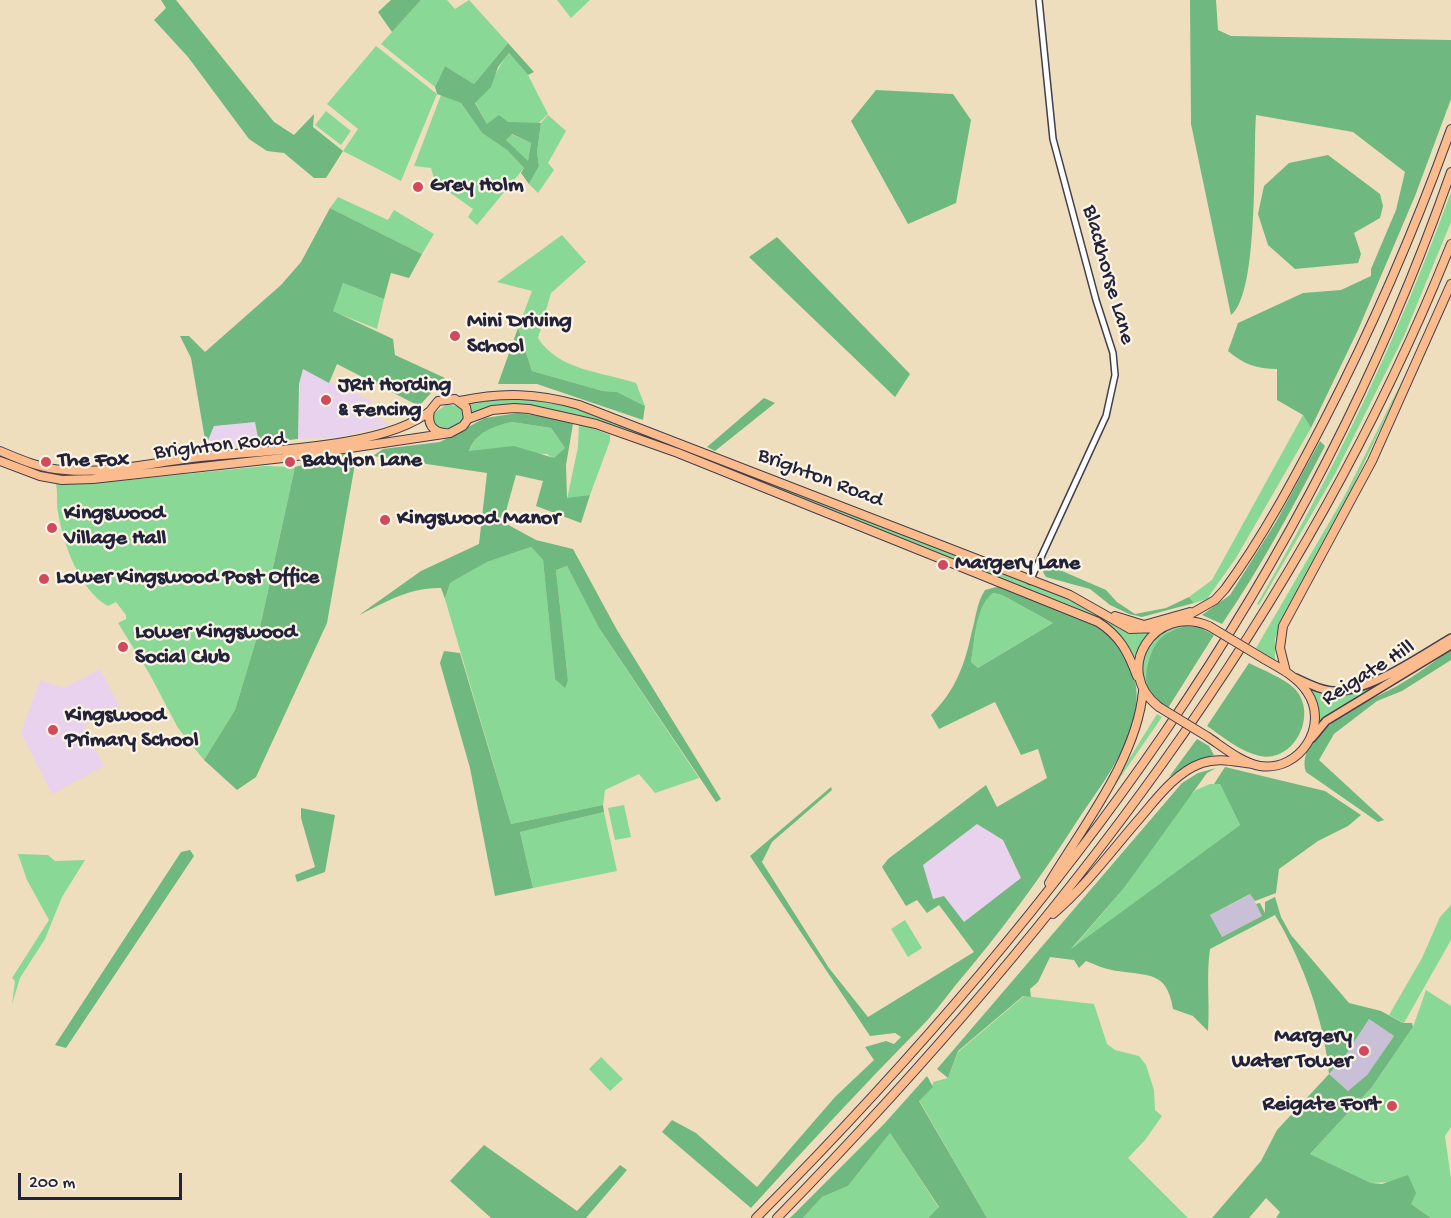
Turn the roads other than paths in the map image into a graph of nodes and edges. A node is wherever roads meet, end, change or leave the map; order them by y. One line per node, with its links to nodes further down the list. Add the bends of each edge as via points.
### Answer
1 (1040, 0): 12 (street, Blackhorse Lane, via 1053,139 1113,352 1115,375 1106,416)
2 (1451, 129): 13 (highway, via 1394,277 1310,450 1238,571 1215,600)
3 (1451, 172): 25 (highway, via 1366,382 1288,537 1182,710)
4 (1451, 244): 26 (highway, via 1429,300 1354,456 1263,615 1150,782)
5 (1451, 284): 19 (highway, via 1372,461 1283,626 1280,648)
6 (460, 401): 7 (highway, via 438,401); 8 (highway); 12 (highway, Brighton Road, via 528,393 579,405)
7 (430, 411): 9 (highway, via 431,426); 10 (highway, Brighton Road, via 401,427 334,443 93,470 49,468)
8 (468, 419): 9 (highway, via 456,431); 20 (highway, Brighton Road, via 492,410 529,409 596,424 678,453 1098,622 1118,636)
9 (445, 434): 11 (highway, Brighton Road, via 283,458 93,479 40,476)
10 (0, 451)
11 (0, 460)
12 (1030, 581): 14 (highway, Brighton Road)
13 (1203, 608): 14 (highway, via 1144,625); 15 (highway, Brighton Road)
14 (1100, 610): 16 (highway, Brighton Road, via 1130,629)
15 (1180, 621): 16 (highway, Brighton Road); 19 (highway, bridge, via 1209,626)
16 (1159, 628): 20 (highway, via 1142,651)
17 (1451, 636): 21 (main road, Reigate Hill, via 1378,680 1350,690 1325,690)
18 (1451, 645): 23 (main road, Reigate Hill, via 1326,721)
19 (1286, 672): 21 (highway)
20 (1137, 676): 22 (highway, Brighton Road)
21 (1294, 677): 23 (highway, via 1312,701)
22 (1143, 691): 24 (highway, bridge, via 1159,707); 25 (highway, via 1134,735 1113,777)
23 (1311, 739): 24 (highway, via 1300,754 1284,763)
24 (1252, 764): 26 (highway, via 1225,759 1202,763 1185,772 1153,803 1071,899)
25 (1029, 915): 27 (highway, via 908,1057)
26 (1040, 924): 28 (highway, via 905,1082)
27 (756, 1218)
28 (777, 1218)

